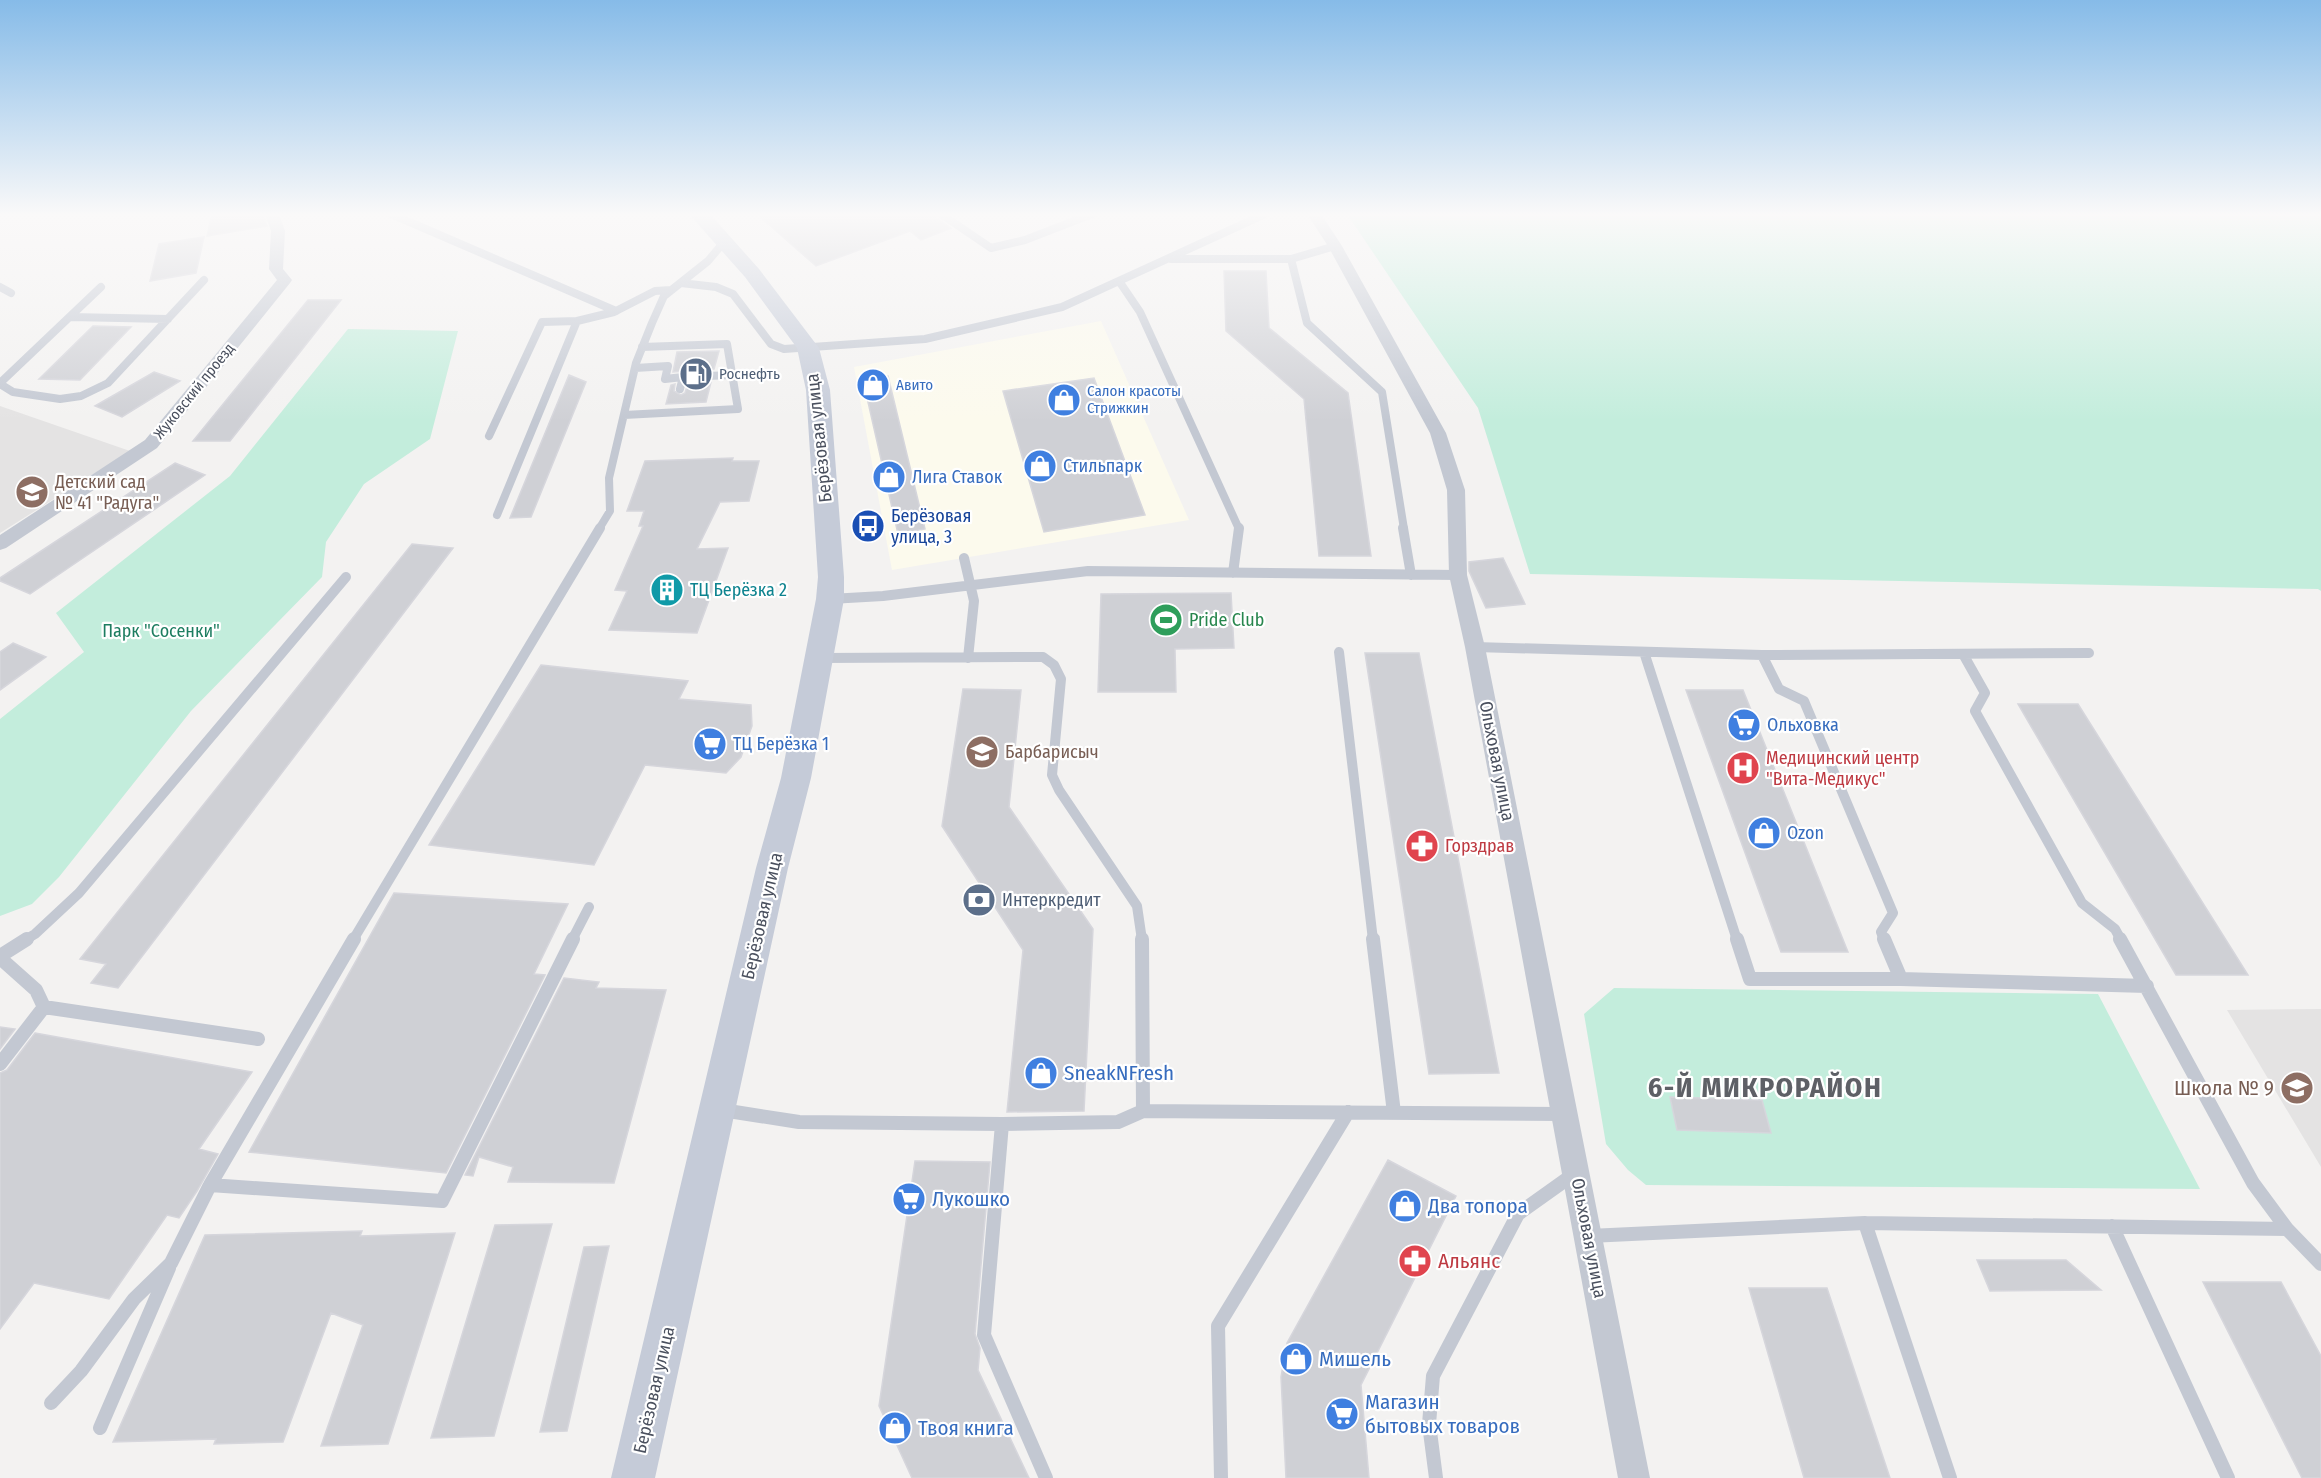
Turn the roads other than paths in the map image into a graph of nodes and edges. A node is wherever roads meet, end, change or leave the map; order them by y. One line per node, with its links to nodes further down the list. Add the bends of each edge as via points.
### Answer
1 (201, 283): 16 (lane)
2 (283, 283): 30 (street, Жуковский проезд, via 151,444)
3 (549, 283): 14 (lane)
4 (681, 283): 12 (lane); 19 (lane, via 720,288 733,294 771,344 784,349)
5 (760, 283): 19 (street)
6 (1115, 283): 19 (lane, via 1062,308 925,339)
7 (1120, 283): 32 (lane, via 1140,312 1239,526)
8 (1297, 283): 33 (lane, via 1307,323 1382,392)
9 (1355, 283): 34 (street, Ольховая улица, via 1438,433 1456,490)
10 (0, 287): 13 (lane)
11 (101, 287): 15 (lane)
12 (671, 290): 14 (lane, via 643,295); 18 (lane, via 664,296)
13 (11, 293)
14 (616, 312): 17 (lane)
15 (70, 317): 16 (lane); 24 (lane)
16 (168, 319): 24 (lane, via 108,383 81,396 36,396 13,392)
17 (577, 321): 28 (lane, via 542,322); 29 (lane)
18 (642, 347): 20 (lane); 21 (lane, via 727,344)
19 (808, 348): 37 (street, Берёзовая улица, via 818,390)
20 (635, 368): 23 (lane, via 668,366 664,379); 27 (lane)
21 (732, 375): 22 (lane); 27 (lane, via 738,409 705,406)
22 (711, 376): 23 (lane); 25 (lane)
23 (683, 377): 26 (lane)
24 (0, 383)
25 (709, 387)
26 (680, 389)
27 (624, 415): 60 (lane, via 609,478 610,511)
28 (489, 436)
29 (497, 515)
30 (0, 544)
31 (964, 558): 36 (lane)
32 (1233, 573): 33 (lane); 36 (lane, via 1088,571)
33 (1411, 575): 34 (lane)
34 (1458, 575): 38 (street, Ольховая улица)
35 (346, 577): 47 (lane, via 80,893 35,934)
36 (970, 585): 37 (lane); 45 (lane, via 974,601)
37 (830, 599): 44 (street, Берёзовая улица)
38 (1475, 647): 40 (lane); 57 (street, Ольховая улица)
39 (1339, 652): 56 (lane)
40 (1644, 652): 43 (lane); 48 (lane, via 1750,979)
41 (2089, 653): 42 (lane)
42 (1963, 654): 43 (lane); 49 (lane, via 1985,693 1975,711 2082,903 2115,929)
43 (1762, 656): 48 (lane, via 1779,689 1804,701 1893,913 1881,932)
44 (819, 658): 45 (lane); 53 (street, Берёзовая улица, via 796,778)
45 (968, 658): 54 (lane, via 1043,657 1054,665 1061,679 1052,775 1125,885 1137,906 1142,929)
46 (589, 907): 60 (lane, via 442,1202)
47 (0, 957): 50 (lane, via 36,990)
48 (1901, 979): 49 (lane)
49 (2147, 986): 63 (lane, via 2253,1183)
50 (44, 1007): 51 (lane); 52 (lane)
51 (258, 1039)
52 (0, 1064)
53 (718, 1109): 58 (lane, via 798,1122); 69 (street, Берёзовая улица)
54 (1143, 1111): 55 (lane); 58 (lane, via 1118,1122)
55 (1348, 1112): 56 (lane); 71 (lane, via 1218,1326)
56 (1394, 1113): 57 (lane)
57 (1566, 1114): 59 (street, Ольховая улица)
58 (1002, 1124): 70 (lane, via 984,1335)
59 (1577, 1172): 64 (street, Ольховая улица); 72 (lane, via 1518,1214 1433,1376 1428,1424)
60 (210, 1185): 65 (lane)
61 (1865, 1223): 62 (lane); 64 (lane); 74 (lane)
62 (2112, 1226): 63 (lane); 75 (lane)
63 (2287, 1229): 66 (lane)
64 (1589, 1236): 73 (street, Ольховая улица)
65 (171, 1263): 67 (lane, via 134,1299 81,1371); 68 (lane)
66 (2321, 1264)
67 (51, 1403)
68 (100, 1428)
69 (633, 1478)
70 (1046, 1478)
71 (1221, 1478)
72 (1436, 1478)
73 (1634, 1478)
74 (1950, 1478)
75 (2228, 1478)

